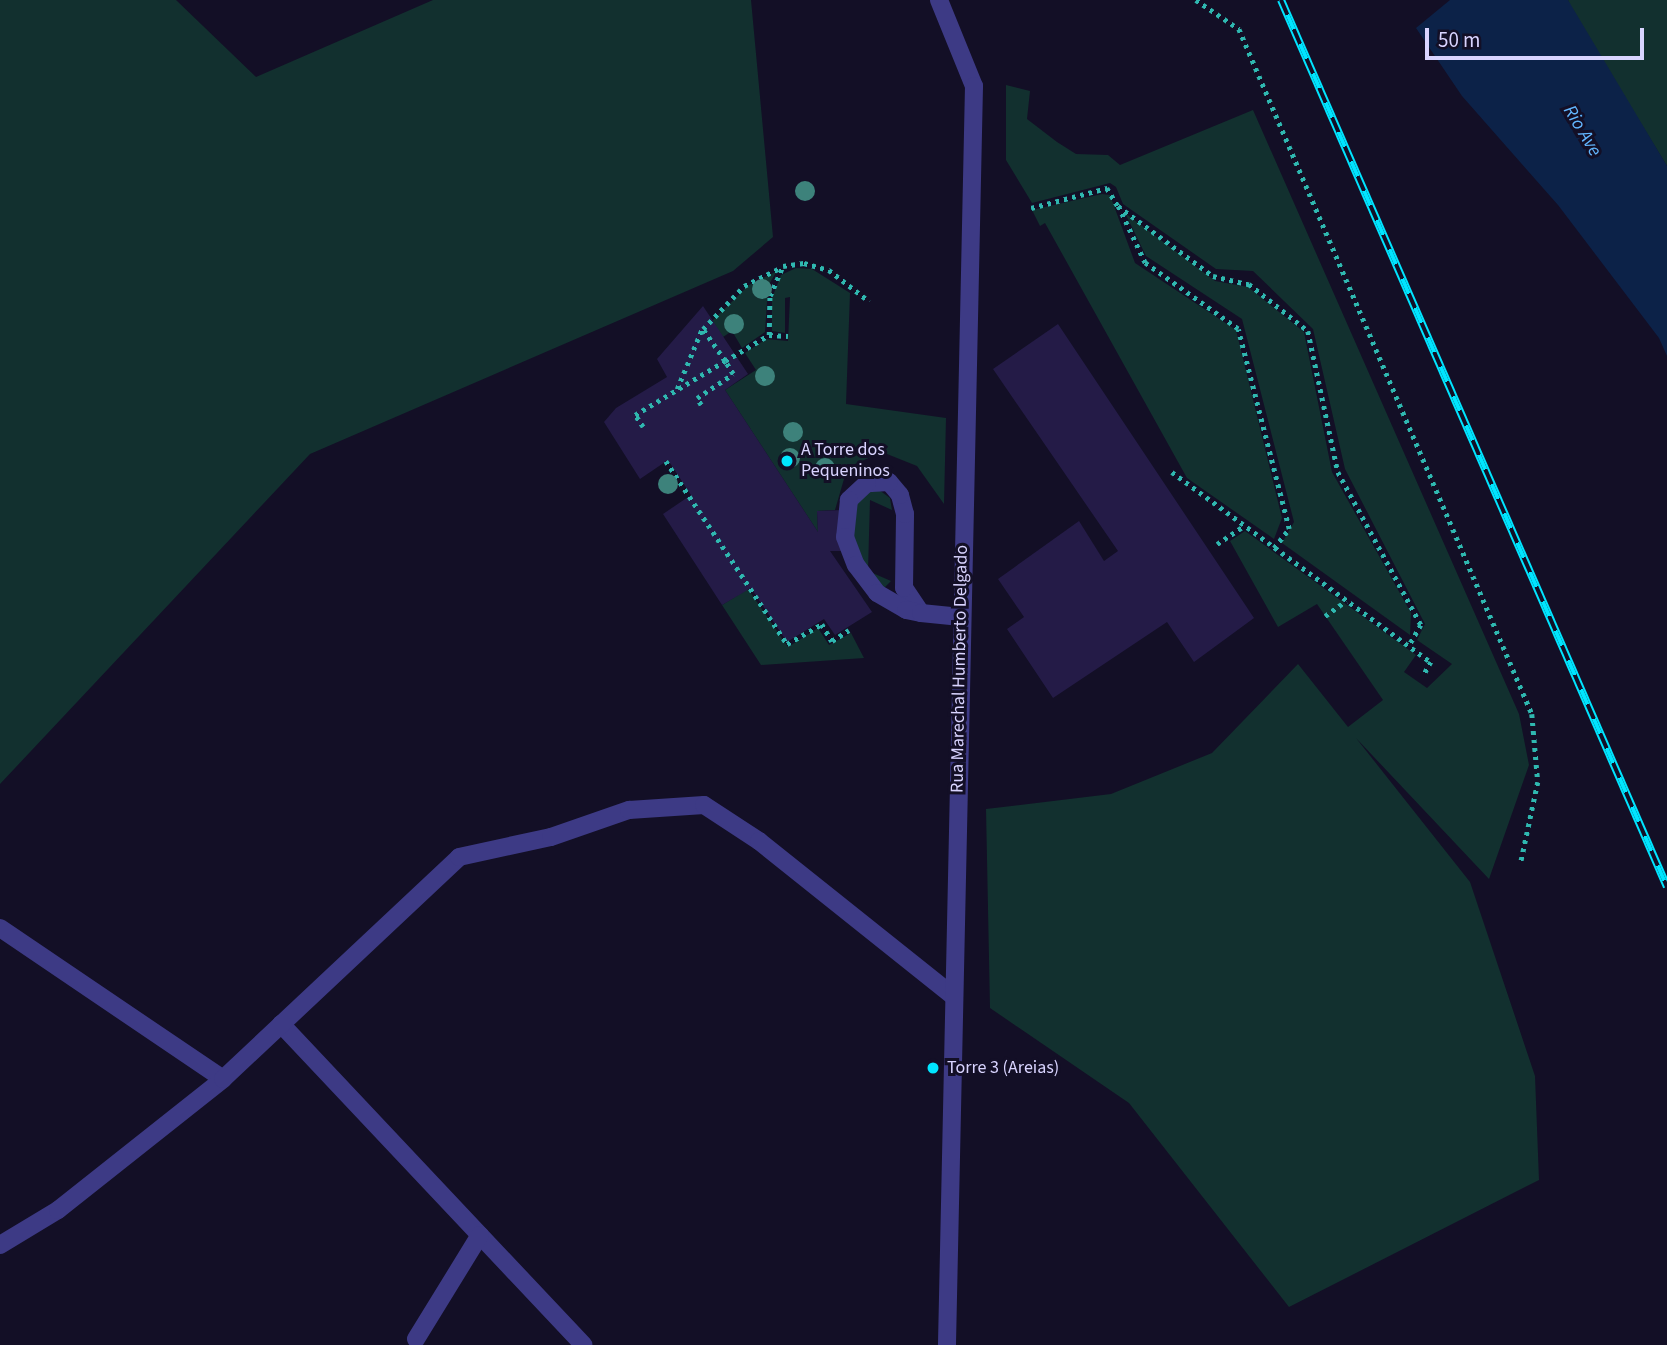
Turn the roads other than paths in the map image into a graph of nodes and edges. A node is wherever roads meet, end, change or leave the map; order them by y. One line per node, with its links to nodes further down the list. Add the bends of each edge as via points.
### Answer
1 (939, 0): 3 (street, Rua Marechal Humberto Delgado, via 974,86)
2 (920, 613): 2 (street, via 877,593 856,565 845,537 849,500 867,483 889,482 900,495 905,514 904,589); 3 (street)
3 (961, 617): 5 (street, Rua Marechal Humberto Delgado)
4 (0, 928): 7 (street)
5 (952, 995): 6 (street, via 759,841 704,805 629,810 551,836 459,857); 12 (street, Rua Marechal Humberto Delgado)
6 (281, 1024): 7 (street); 8 (street)
7 (223, 1079): 9 (street, via 58,1210)
8 (480, 1234): 10 (street); 11 (street)
9 (0, 1245)
10 (416, 1339)
11 (583, 1345)
12 (947, 1345)

